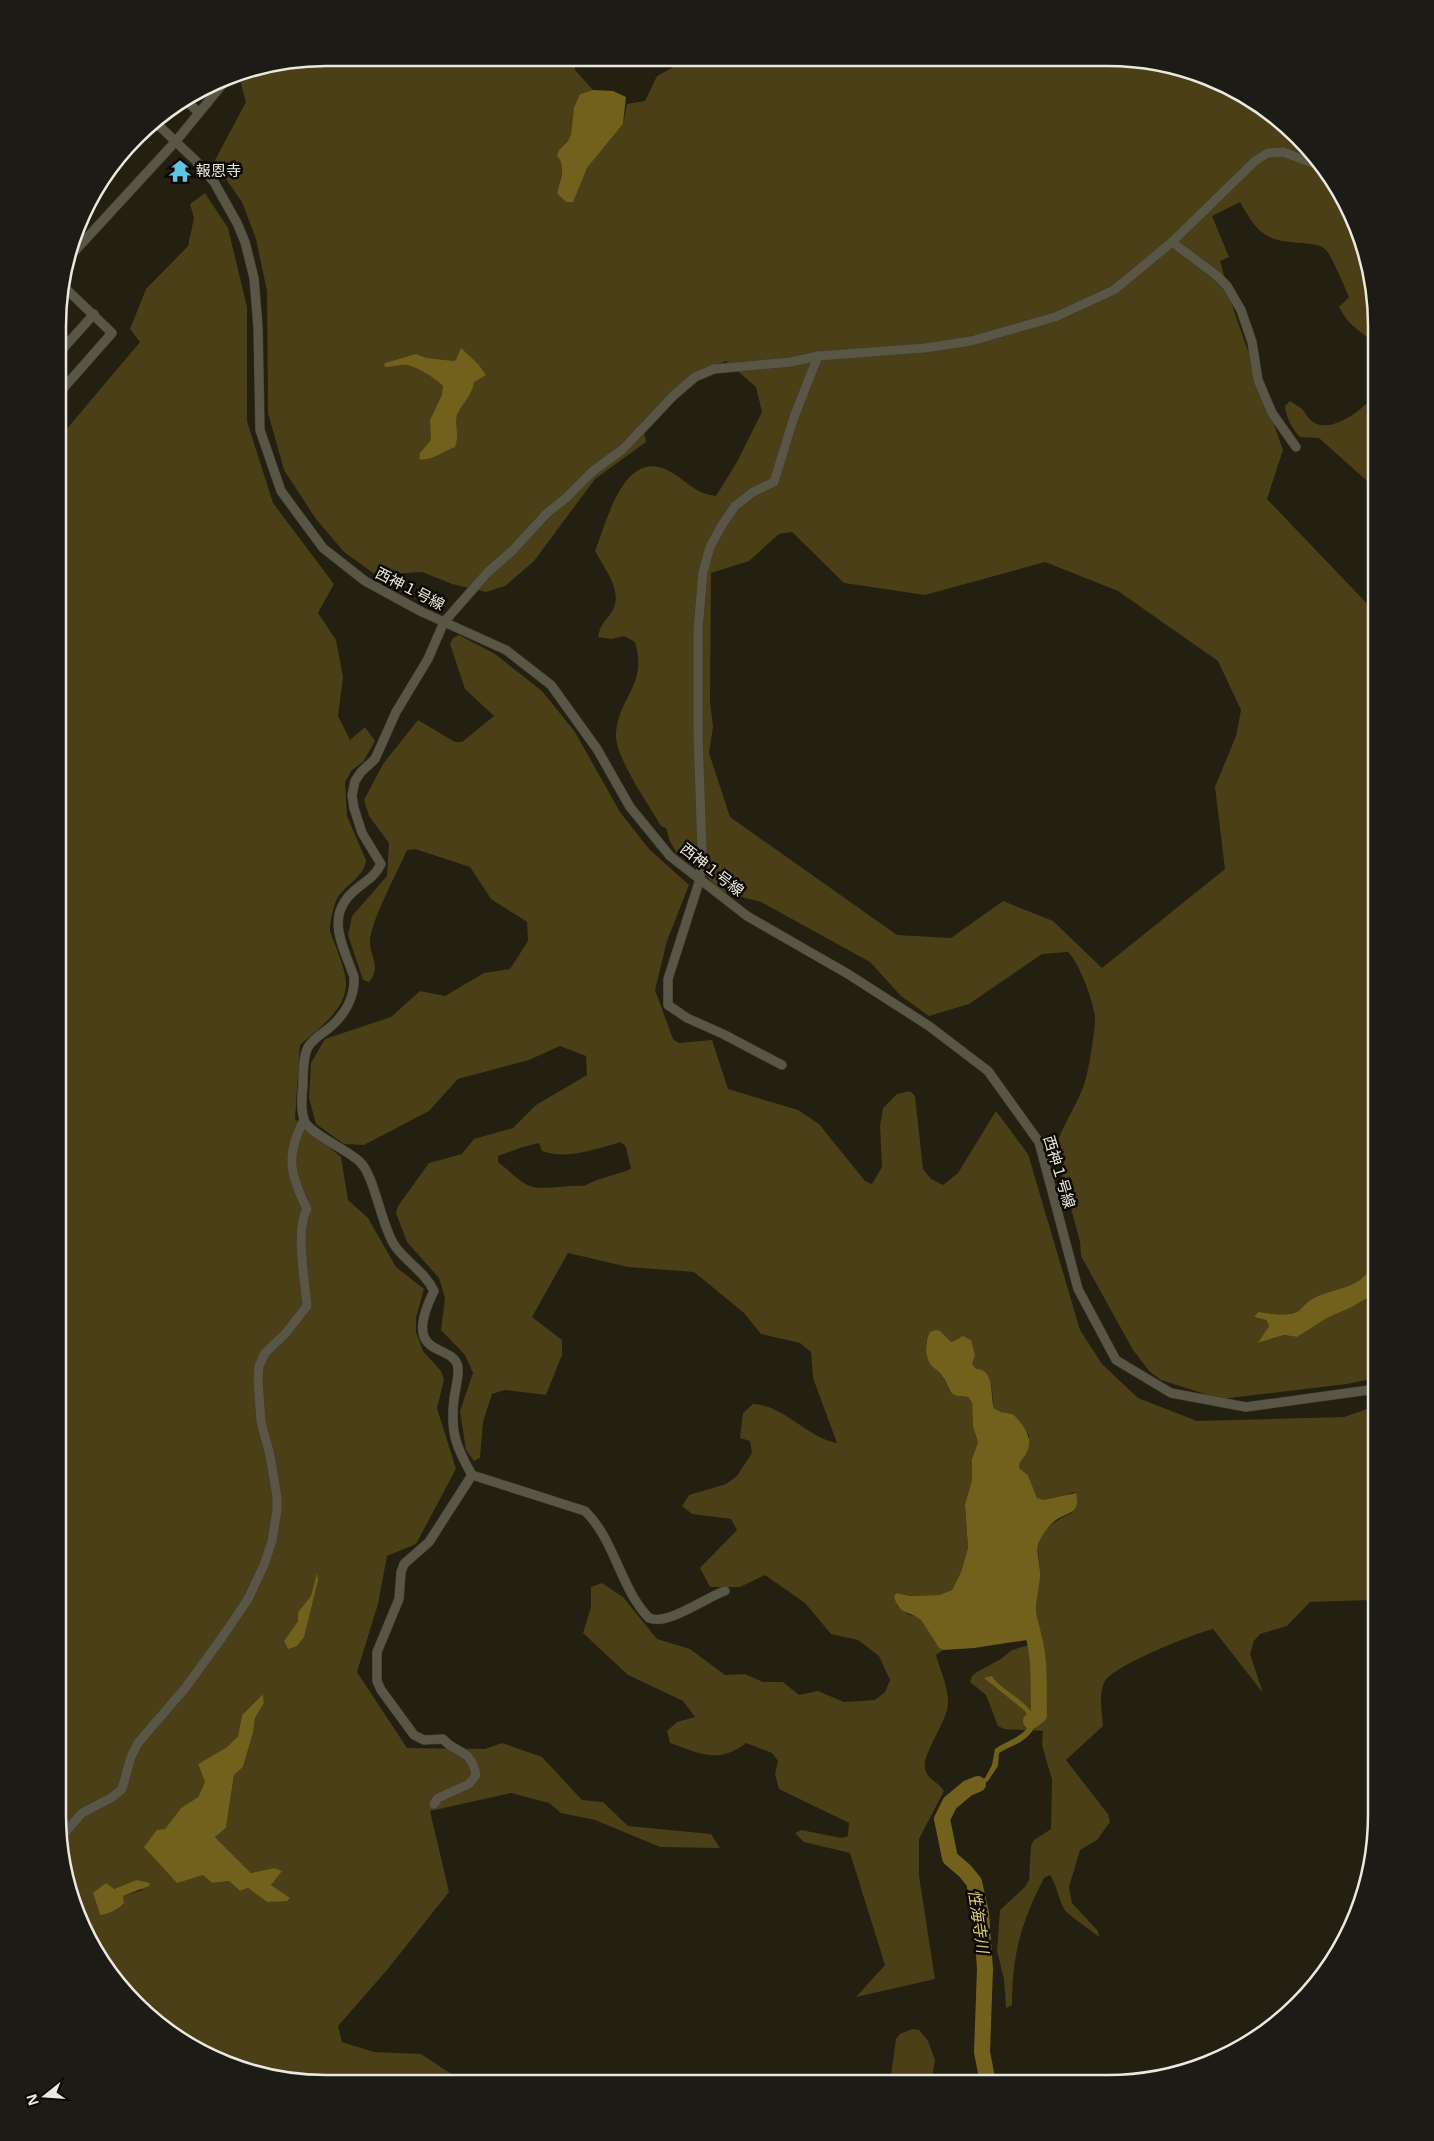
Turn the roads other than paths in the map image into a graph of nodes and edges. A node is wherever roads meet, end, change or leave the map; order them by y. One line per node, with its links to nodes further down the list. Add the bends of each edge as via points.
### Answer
1 (217, 90): 3 (street)
2 (191, 105): 3 (street)
3 (198, 112): 5 (street)
4 (160, 127): 5 (street, 西神１号線)
5 (176, 141): 8 (street); 15 (street, 西神１号線, via 214,182 245,242 254,278 258,327 260,430 281,491 323,548 365,581)
6 (1309, 162): 7 (street, via 1283,152 1268,153 1249,167)
7 (1172, 242): 12 (street, via 1108,294 1055,316 971,341 926,348); 14 (street, via 1227,286 1252,342 1258,380 1272,412)
8 (79, 247)
9 (68, 291): 10 (street)
10 (94, 314): 11 (street); 13 (street, via 112,333)
11 (66, 345)
12 (818, 356): 15 (street, via 791,362 714,369 695,377 623,449 547,513); 16 (street, via 794,417 774,482 735,506 710,547 703,572 698,629)
13 (66, 385)
14 (1296, 447)
15 (444, 622): 16 (street, 西神１号線, via 506,650 552,685 597,749 630,806 670,856); 18 (street, via 375,759 355,781 354,808 362,833 381,864 379,871 344,903 338,919 337,928 354,977 352,999 342,1014 307,1049 303,1070)
16 (700, 879): 17 (street, via 668,979 668,1005 687,1018); 19 (street, 西神１号線, via 747,916 848,974 929,1026 988,1071 1039,1142 1078,1290 1116,1360 1171,1393 1246,1407)
17 (782, 1065)
18 (304, 1120): 20 (street, via 361,1162 394,1245 429,1279 434,1291 422,1326 425,1340 454,1360 458,1369 452,1418 454,1439); 23 (street, via 292,1154 291,1168 307,1209 300,1242 307,1306 265,1353 259,1366 261,1422 277,1496 272,1541 264,1565 248,1599 223,1636 186,1687 138,1742 122,1789 82,1813)
19 (1368, 1391)
20 (472, 1475): 21 (street, via 585,1511 596,1521 642,1612 649,1618 662,1619); 22 (street, via 429,1542 404,1564 399,1599 377,1652 376,1672 381,1690 414,1735 424,1740 443,1739 464,1752 474,1764 476,1775 470,1784 438,1798)
21 (725, 1591)
22 (434, 1804)
23 (67, 1830)

